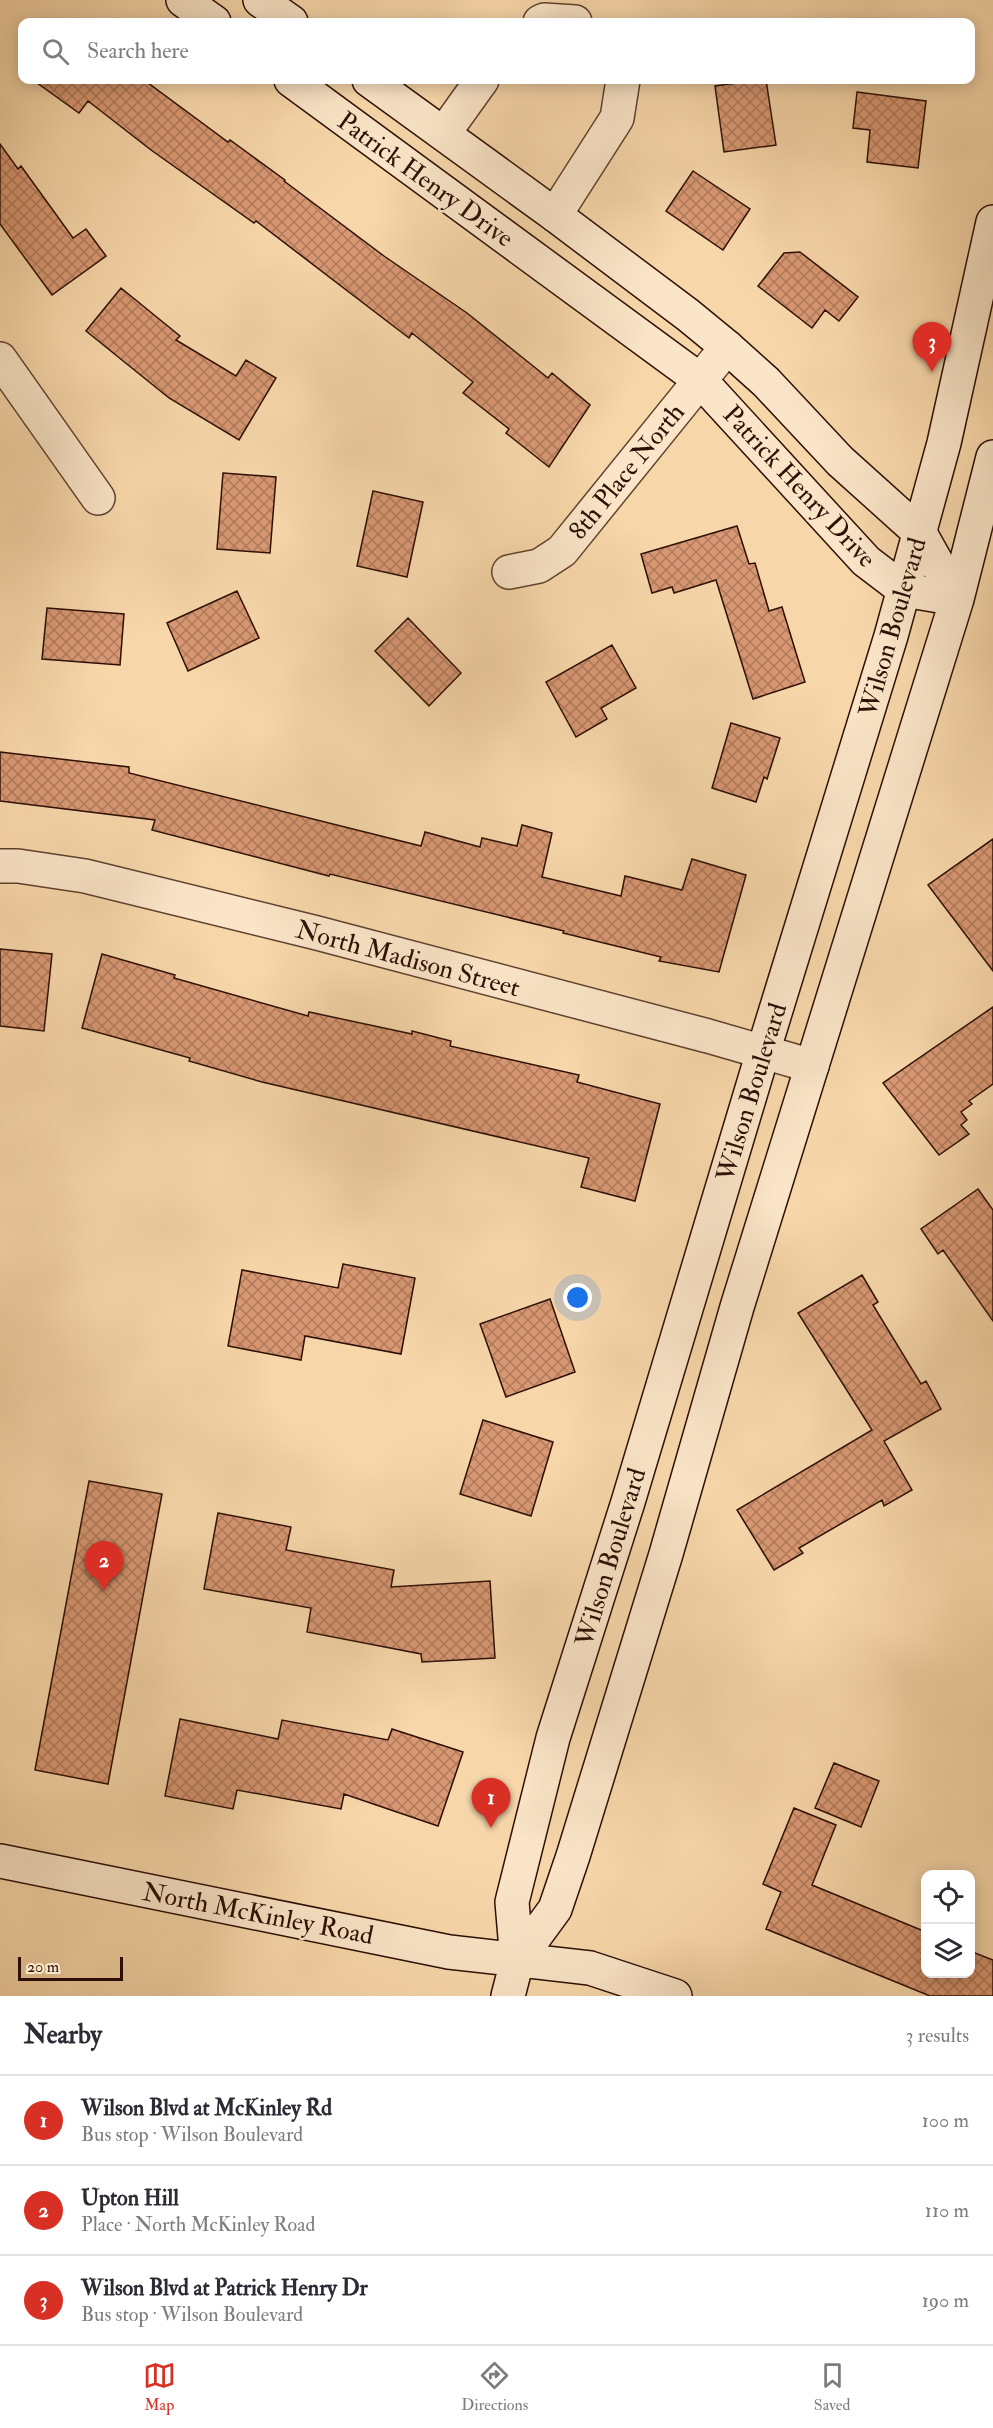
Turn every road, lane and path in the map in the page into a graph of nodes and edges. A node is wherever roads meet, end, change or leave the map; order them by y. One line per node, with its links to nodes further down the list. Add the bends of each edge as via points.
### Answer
1 (183, 0): 3 (street)
2 (260, 0): 4 (street)
3 (208, 18)
4 (285, 18)
5 (296, 84): 14 (street, Patrick Henry Drive)
6 (375, 84): 9 (street, Patrick Henry Drive)
7 (480, 84): 9 (street, Patrick Henry Drive)
8 (621, 84): 10 (street, Patrick Henry Drive, via 617,118)
9 (444, 134): 10 (street, Patrick Henry Drive)
10 (555, 215): 12 (street, Patrick Henry Drive)
11 (993, 222): 17 (street, Wilson Boulevard)
12 (728, 347): 14 (street, 8th Place North); 17 (street, Patrick Henry Drive, via 840,461)
13 (0, 359): 16 (street)
14 (700, 380): 18 (street, 8th Place North, via 562,551 539,566); 19 (street, Patrick Henry Drive, via 866,561)
15 (993, 457): 20 (street, Wilson Boulevard)
16 (98, 498)
17 (920, 533): 19 (street, Wilson Boulevard); 20 (street, Patrick Henry Drive)
18 (509, 572)
19 (904, 590): 20 (street, Patrick Henry Drive); 22 (street, Wilson Boulevard)
20 (957, 599): 23 (street, Wilson Boulevard)
21 (0, 866): 22 (street, North Madison Street, via 86,876)
22 (763, 1052): 23 (street, North Madison Street); 25 (street, Wilson Boulevard, via 632,1491 553,1738 512,1902)
23 (812, 1066): 25 (street, Wilson Boulevard, via 566,1877 555,1909)
24 (0, 1861): 25 (street, North McKinley Road, via 449,1952)
25 (517, 1961): 26 (street, Wilson Boulevard); 27 (street, North McKinley Road, via 596,1970)
26 (508, 1996)
27 (675, 1996)

